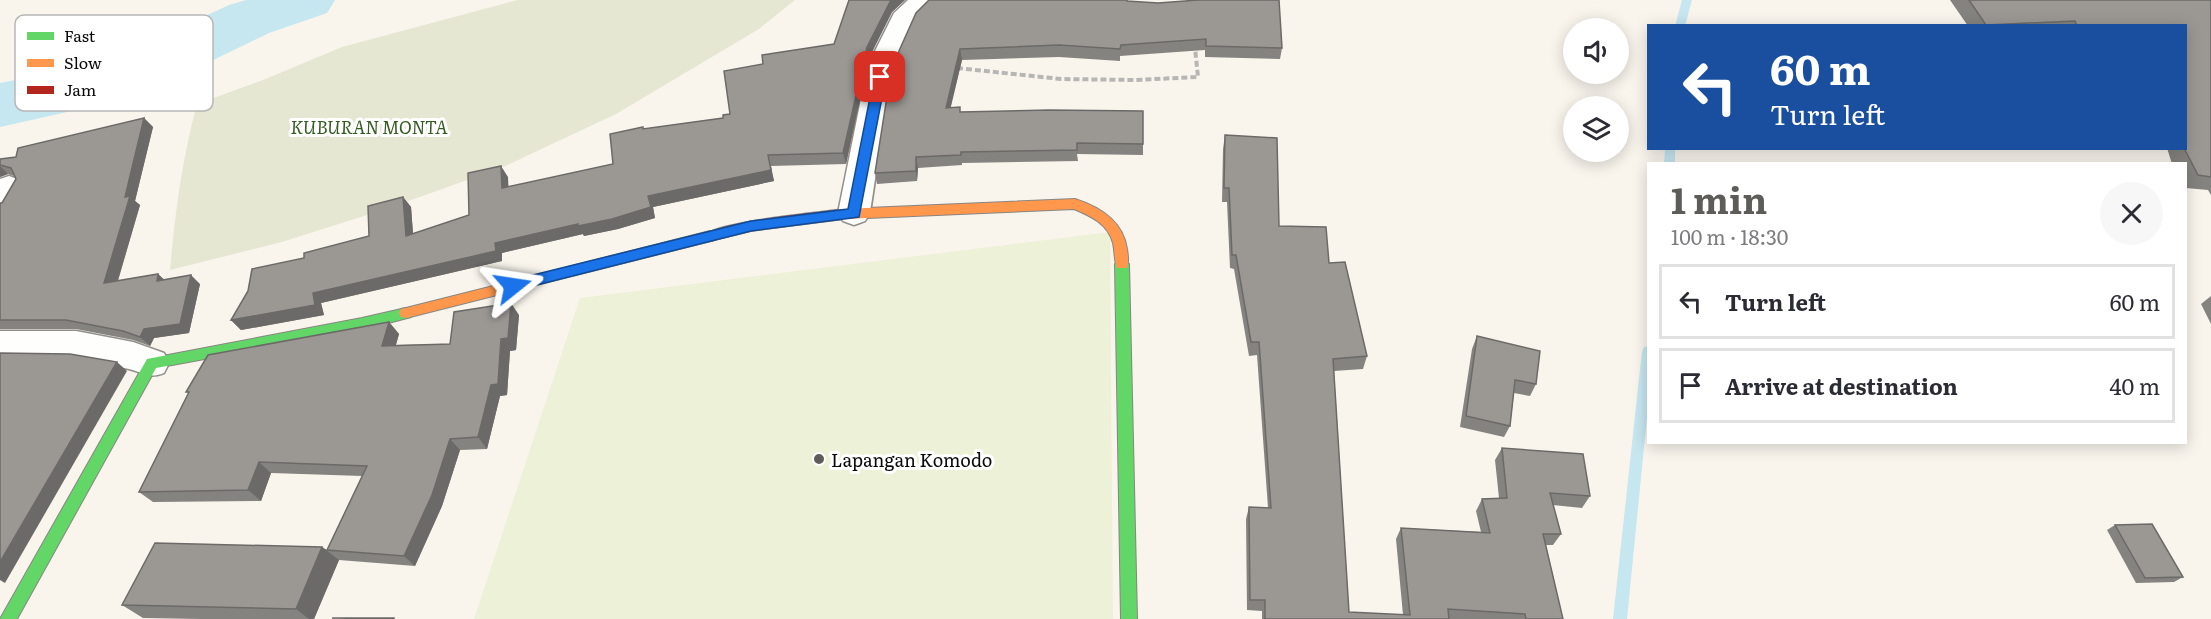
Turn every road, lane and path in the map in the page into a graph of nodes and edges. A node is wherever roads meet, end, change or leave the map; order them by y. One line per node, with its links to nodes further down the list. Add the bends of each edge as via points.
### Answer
1 (925, 0): 4 (street, via 904,19 885,59)
2 (1195, 44): 3 (path, via 1198,77 1061,79)
3 (949, 67)
4 (854, 213): 6 (street, via 751,226 362,324); 8 (street, via 1075,204 1103,216 1114,226 1122,248 1124,281)
5 (0, 345): 6 (street, via 76,345)
6 (152, 363): 7 (street)
7 (8, 619)
8 (1129, 619)

